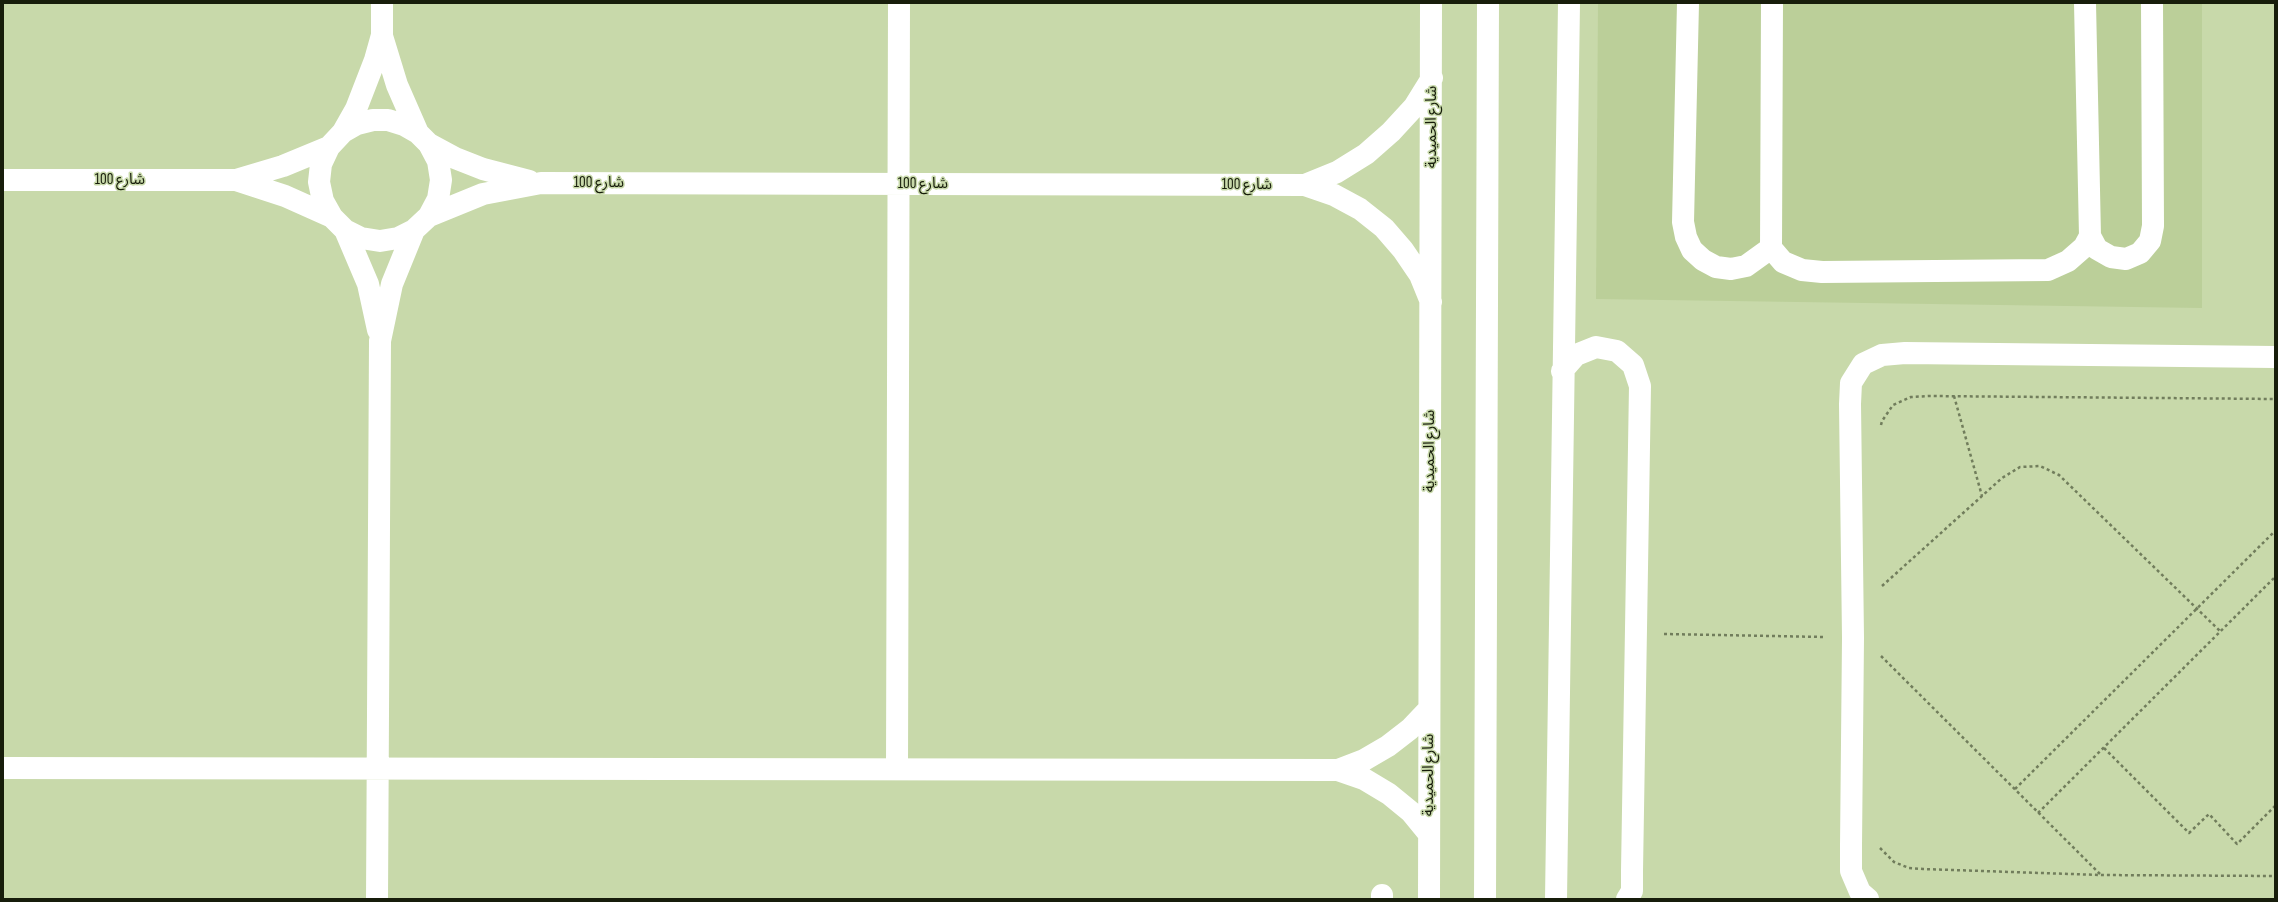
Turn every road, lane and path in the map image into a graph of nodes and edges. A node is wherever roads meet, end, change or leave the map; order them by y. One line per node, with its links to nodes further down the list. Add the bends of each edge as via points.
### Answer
1 (382, 3): 10 (street)
2 (899, 3): 17 (street)
3 (1431, 3): 11 (street, شارع الحميدية)
4 (1488, 3): 55 (street)
5 (1569, 3): 26 (street)
6 (1688, 3): 22 (street, via 1683,222 1686,237 1692,250 1703,260 1716,267 1731,269 1746,266)
7 (1772, 3): 22 (street)
8 (2085, 3): 21 (street)
9 (2152, 3): 21 (street, via 2153,226 2150,241 2140,253 2126,259 2110,257 2097,249)
10 (382, 35): 12 (street, via 397,85); 13 (street, via 366,84)
11 (1432, 78): 18 (street, شارع 100, via 1414,107 1366,154 1337,172); 23 (street, شارع الحميدية)
12 (423, 138): 13 (street, via 404,125 388,120 373,120 357,124); 16 (street, شارع 100, via 455,158 483,170); 19 (street, via 438,161 441,180 438,199)
13 (336, 139): 15 (street, شارع 100, via 283,166); 20 (street, via 321,164 319,182 323,201)
14 (3, 180): 15 (street, شارع 100)
15 (236, 180): 20 (street, شارع 100, via 285,196)
16 (541, 183): 17 (street, شارع 100); 19 (street, شارع 100, via 483,194)
17 (899, 184): 18 (street, شارع 100); 44 (street)
18 (1305, 185): 23 (street, شارع 100, via 1334,195 1360,209 1384,228 1404,250)
19 (421, 223): 20 (street, via 398,238 380,241 361,238); 24 (street, via 392,284)
20 (338, 224): 24 (street, via 368,284)
21 (2090, 236): 22 (street, via 2084,247 2068,261 2048,270 2026,271 1802,270 1783,262)
22 (1771, 248)
23 (1431, 302): 40 (street, شارع الحميدية)
24 (380, 341): 43 (street)
25 (2275, 357): 37 (street, via 1905,353 1882,355 1863,364 1851,383 1850,404)
26 (1562, 371): 36 (street, via 1576,355 1596,347 1618,351 1633,365 1640,386); 56 (street)
27 (1954, 396): 28 (path); 29 (path, via 1911,398 1893,405); 30 (path)
28 (2275, 399)
29 (1881, 427)
30 (1982, 496): 33 (path, via 1881,587); 34 (path, via 2002,478 2020,467 2040,466 2059,475)
31 (2275, 531): 34 (path)
32 (2275, 577): 35 (path)
33 (1881, 579)
34 (2199, 609): 35 (path); 46 (path)
35 (2222, 632): 41 (path)
36 (1637, 634): 37 (path); 57 (street, via 1632,891)
37 (1853, 638): 38 (path, via 1882,639); 58 (street, via 1851,871 1860,892)
38 (1881, 656): 39 (path); 46 (path)
39 (1881, 663)
40 (1429, 709): 45 (street, via 1410,729 1388,746 1364,760); 49 (street, شارع الحميدية)
41 (2104, 748): 47 (path, via 2189,833 2209,814 2237,844); 48 (path)
42 (3, 768): 43 (street)
43 (378, 768): 44 (street); 53 (street)
44 (897, 769): 45 (street)
45 (1338, 770): 49 (street, via 1364,779 1389,794 1411,812)
46 (2015, 789): 48 (path)
47 (2275, 806)
48 (2038, 813): 51 (path)
49 (1429, 834): 54 (street, شارع الحميدية)
50 (1879, 846): 51 (path, via 1894,862 1909,868)
51 (2100, 875): 52 (path)
52 (2275, 876)
53 (377, 899)
54 (1428, 899)
55 (1485, 899)
56 (1556, 899)
57 (1627, 899)
58 (1868, 899)

